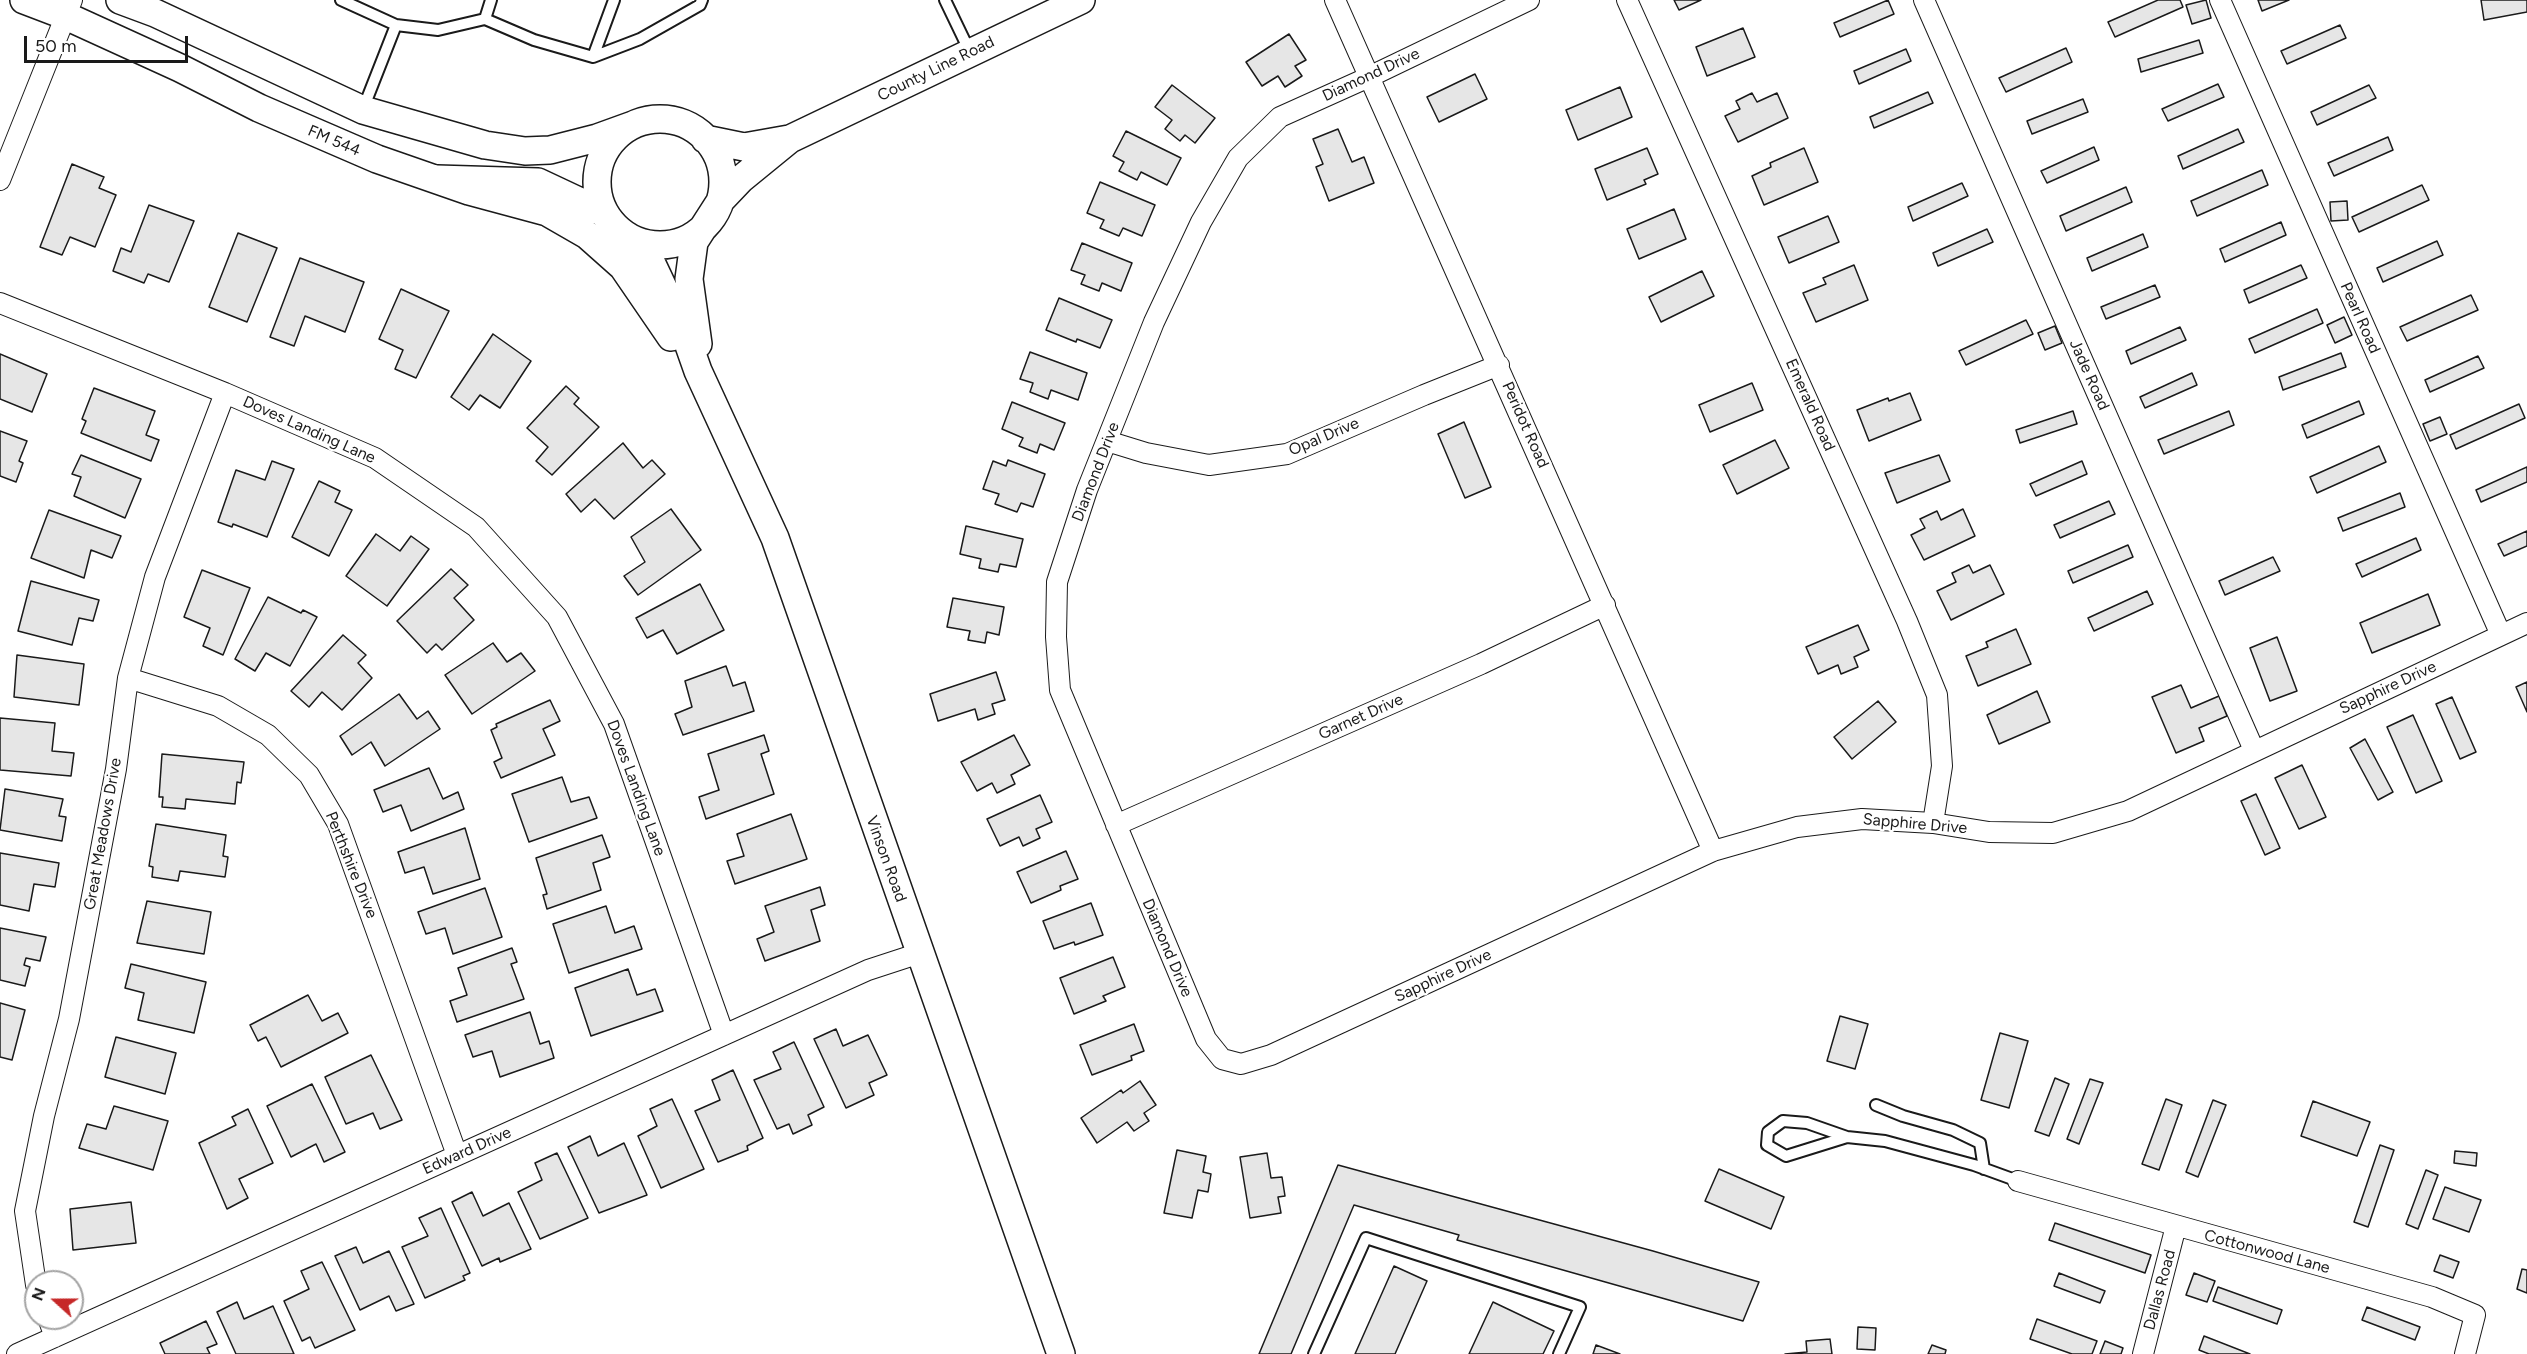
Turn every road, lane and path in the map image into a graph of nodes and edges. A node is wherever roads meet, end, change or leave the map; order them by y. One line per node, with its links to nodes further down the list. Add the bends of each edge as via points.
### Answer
1 (24, 0): 14 (main road, FM 544)
2 (120, 0): 20 (main road)
3 (341, 0): 16 (lane)
4 (491, 0): 15 (lane)
5 (614, 0): 18 (lane)
6 (702, 0): 18 (lane, via 700,5 640,39)
7 (945, 0): 17 (lane)
8 (1082, 0): 17 (main road, County Line Road)
9 (1335, 0): 19 (street, Peridot Road)
10 (1529, 0): 19 (street, Diamond Drive)
11 (1627, 0): 40 (street, Emerald Road, via 1903,610 1937,694 1942,766)
12 (1924, 0): 39 (street, Jade Road)
13 (2220, 0): 37 (street, Pearl Road)
14 (69, 8): 24 (main road, FM 544, via 259,108 377,159); 25 (street)
15 (485, 19): 16 (lane, via 438,30); 18 (lane, via 534,40)
16 (396, 25): 20 (lane)
17 (970, 52): 23 (main road, County Line Road)
18 (593, 57)
19 (1369, 77): 31 (street, Peridot Road); 34 (street, Diamond Drive, via 1280,117 1238,158 1201,222 1154,322)
20 (363, 110): 21 (main road, via 485,145 525,151 571,146)
21 (633, 125): 22 (main road, via 651,119 671,120 691,126); 27 (main road, via 615,137 600,160 596,186)
22 (705, 138): 23 (main road, via 744,147); 26 (main road, via 722,169)
23 (790, 139): 26 (main road)
24 (437, 179): 27 (main road, via 538,182); 32 (main road, FM 544, via 547,212 587,235 637,284 675,346)
25 (0, 180)
26 (721, 200): 28 (main road)
27 (604, 213): 29 (main road)
28 (698, 233): 29 (main road, via 663,246); 32 (main road, via 689,279 698,334)
29 (628, 237): 32 (main road, via 650,260)
30 (0, 303): 33 (street, Doves Landing Lane)
31 (1499, 366): 34 (street, Opal Drive, via 1287,454 1209,465); 35 (street, Peridot Road)
32 (698, 371): 43 (main road, Vinson Road, via 776,538)
33 (225, 393): 38 (street, Great Meadows Drive, via 155,577); 44 (street, Doves Landing Lane, via 375,458 476,527 557,617 614,724)
34 (1107, 441): 41 (street, Diamond Drive, via 1057,582 1056,637 1060,690)
35 (1605, 605): 41 (street, Garnet Drive, via 1471,669); 42 (street, Peridot Road)
36 (2527, 623): 37 (street, Sapphire Drive)
37 (2501, 635): 39 (street, Sapphire Drive)
38 (128, 678): 48 (street, Perthshire Drive, via 218,706 268,735 309,775 338,824); 52 (street, Great Meadows Drive, via 116,769 69,1019 25,1211)
39 (2254, 750): 40 (street, Sapphire Drive, via 2128,810 2053,833 1989,832)
40 (1932, 823): 42 (street, Sapphire Drive, via 1862,819 1797,827)
41 (1116, 825): 45 (street, Diamond Drive, via 1206,1039 1222,1059 1241,1064)
42 (1713, 851): 45 (street, Sapphire Drive)
43 (920, 953): 44 (street, Edward Drive, via 868,970); 56 (main road, Vinson Road)
44 (724, 1035): 48 (street, Edward Drive)
45 (1271, 1055)
46 (1876, 1106): 49 (lane, via 1953,1130 1980,1143)
47 (1847, 1137): 47 (lane, via 1786,1156 1767,1145 1768,1132 1783,1121 1807,1123); 49 (lane, via 1885,1141)
48 (457, 1155): 53 (street, Edward Drive)
49 (1984, 1169): 50 (lane)
50 (2018, 1181): 51 (street, Cottonwood Lane)
51 (2176, 1227): 59 (street, Dallas Road); 60 (street, Cottonwood Lane, via 2432,1297 2475,1315)
52 (34, 1270)
53 (84, 1313)
54 (48, 1330): 55 (street, Edward Drive)
55 (17, 1354)
56 (1061, 1354)
57 (1314, 1354): 58 (lane, via 1366,1238 1580,1308)
58 (1559, 1354)
59 (2143, 1354)
60 (2465, 1354)

